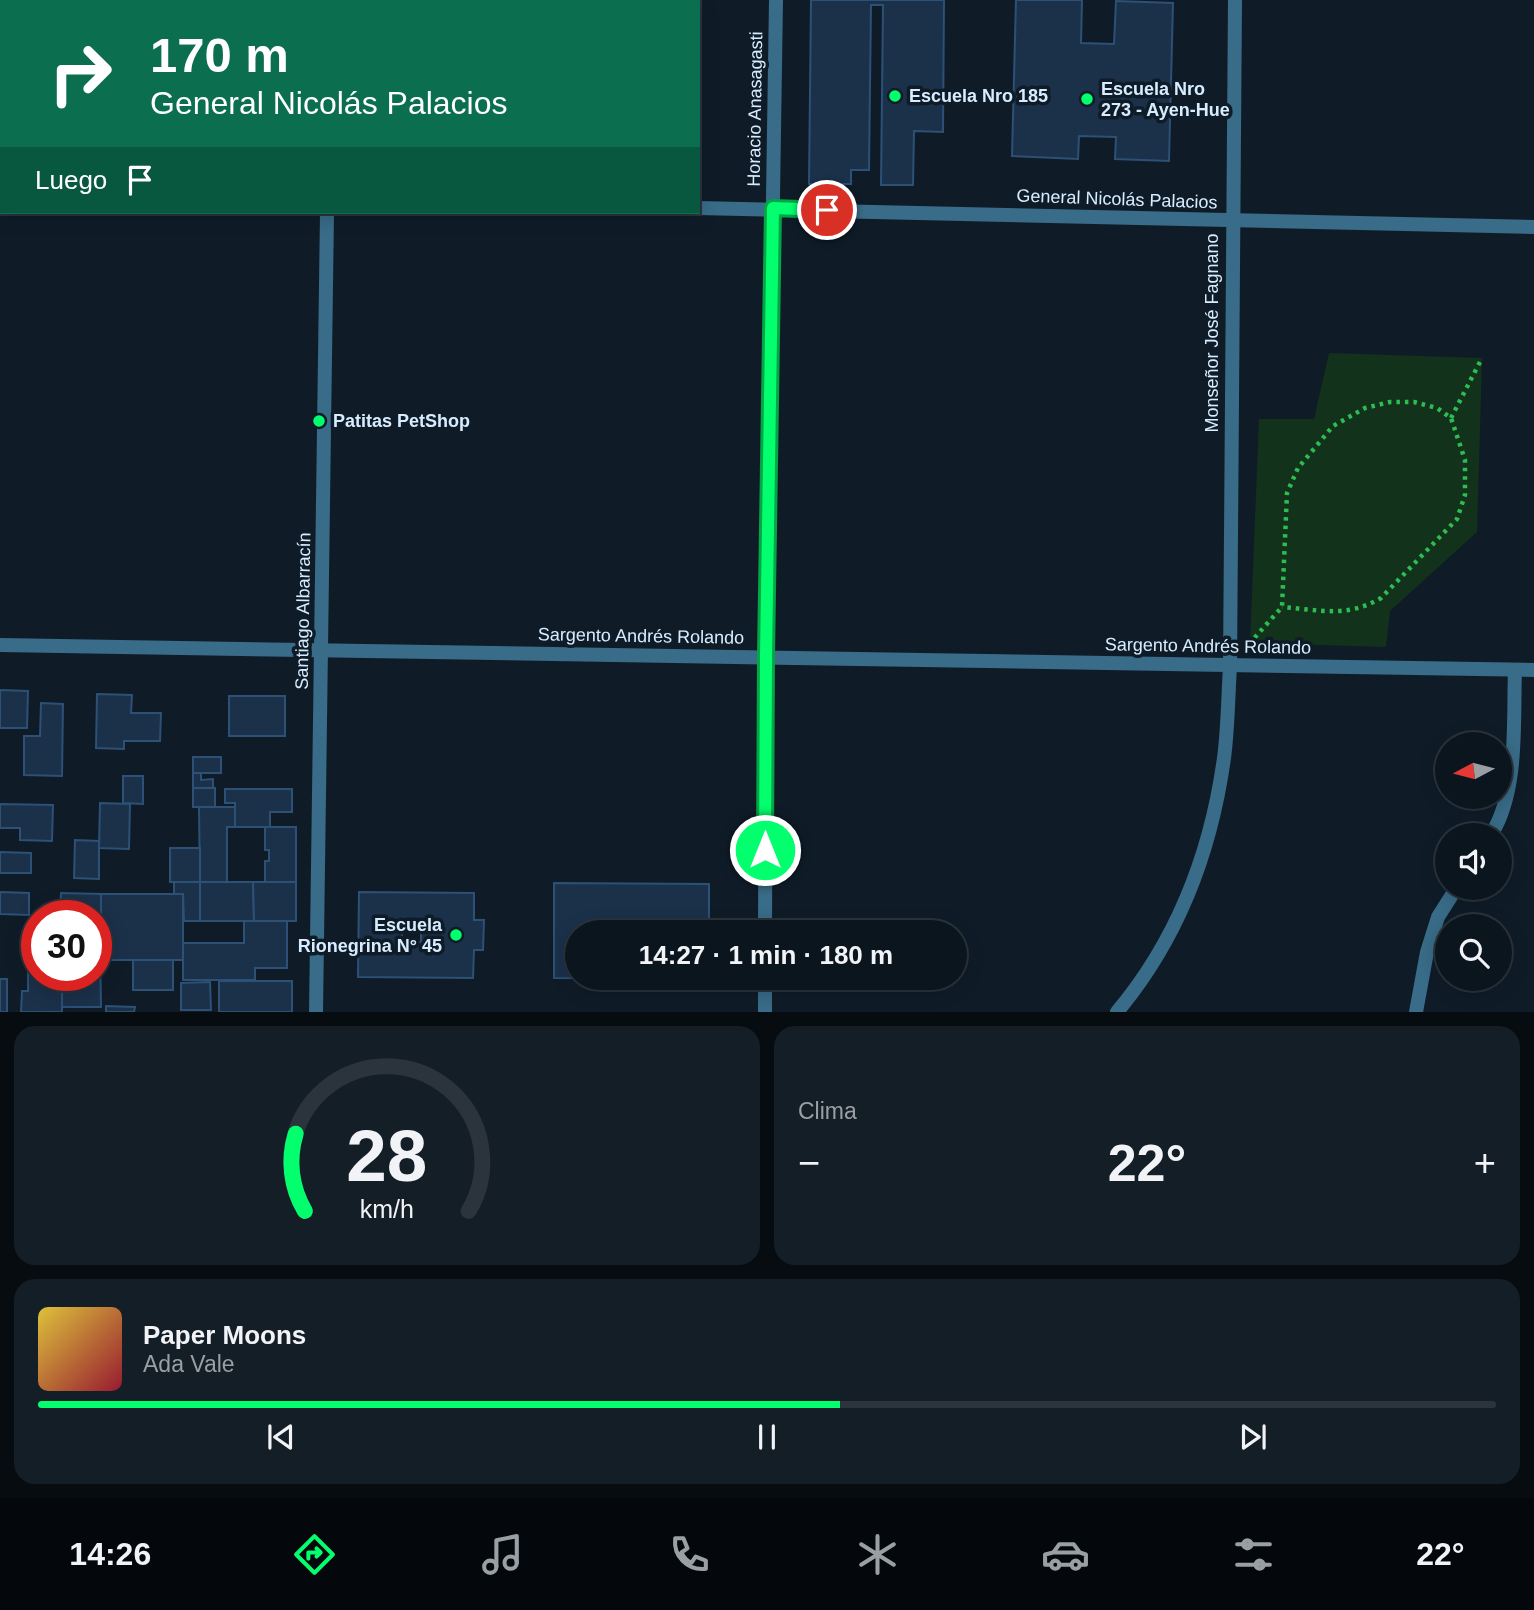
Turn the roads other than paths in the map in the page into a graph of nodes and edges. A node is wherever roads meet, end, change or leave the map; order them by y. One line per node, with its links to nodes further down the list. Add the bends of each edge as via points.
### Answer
1 (776, 0): 4 (street, Horacio Anasagasti)
2 (1235, 0): 6 (street, Monseñor José Fagnano)
3 (700, 208): 4 (street, General Nicolás Palacios)
4 (773, 208): 6 (street, General Nicolás Palacios); 10 (street, Horacio Anasagasti)
5 (327, 214): 9 (street, Santiago Albarracín)
6 (1232, 221): 7 (street, General Nicolás Palacios); 11 (street, Monseñor José Fagnano)
7 (1534, 227)
8 (0, 645): 9 (street, Sargento Andrés Rolando)
9 (321, 652): 10 (street, Sargento Andrés Rolando); 18 (street, Santiago Albarracín)
10 (766, 656): 11 (street, Sargento Andrés Rolando); 16 (street, Horacio Anasagasti)
11 (1230, 667): 12 (street, Sargento Andrés Rolando); 20 (street, Monseñor José Fagnano, via 1217,804 1189,898 1147,974)
12 (1515, 670): 13 (street, Sargento Andrés Rolando); 14 (street, via 1510,779)
13 (1534, 670)
14 (1498, 823)
15 (1449, 900): 21 (street, via 1427,952)
16 (765, 920)
17 (765, 990): 19 (street)
18 (316, 1012)
19 (765, 1012)
20 (1117, 1012)
21 (1416, 1012)

